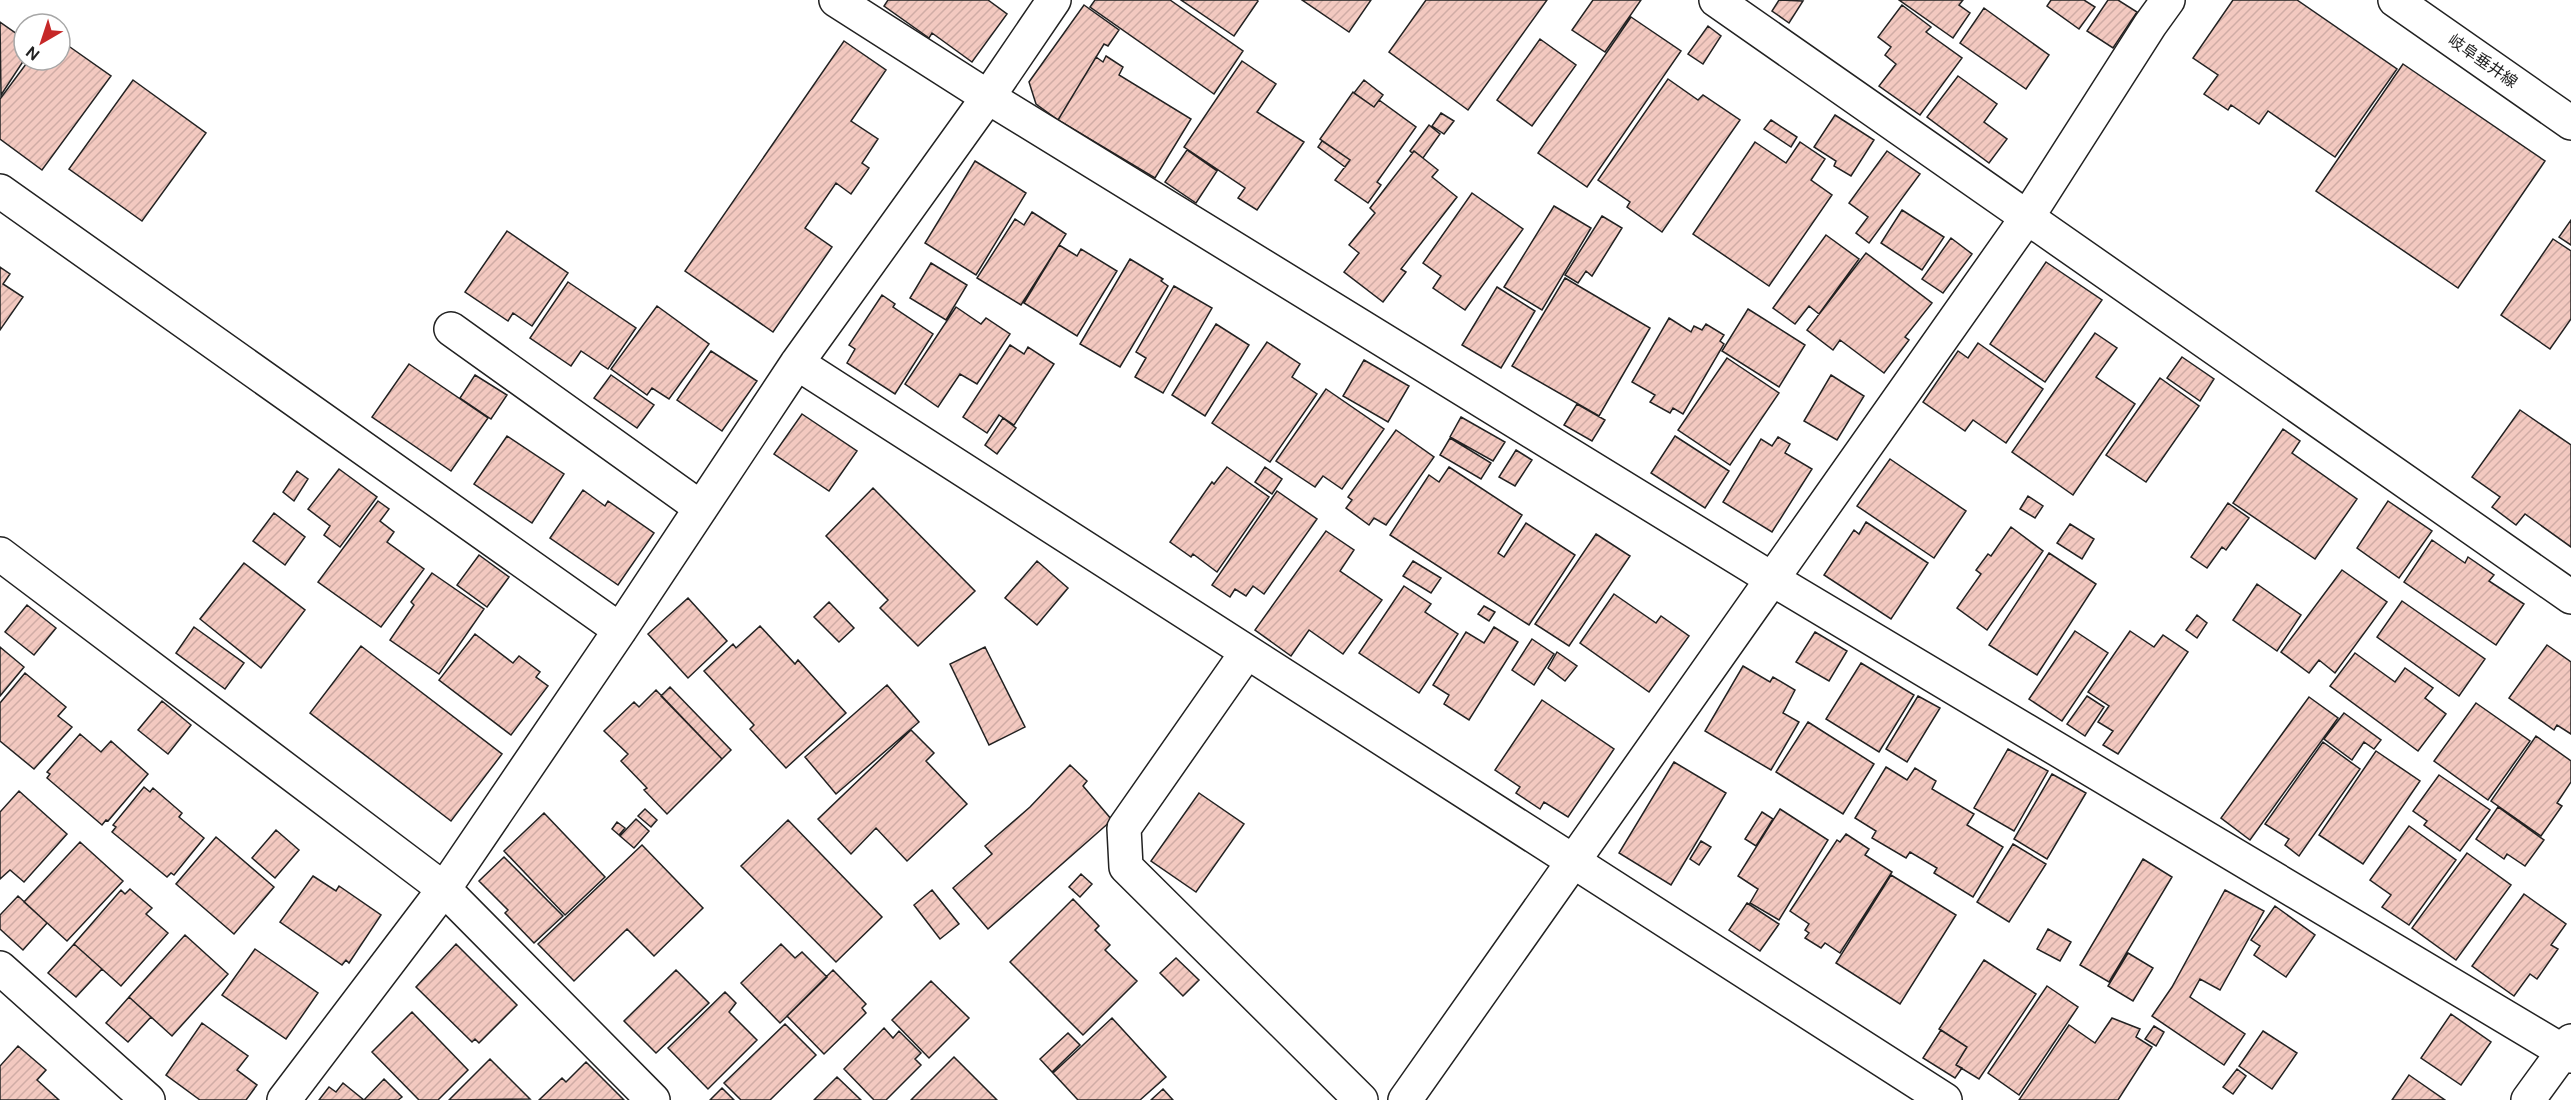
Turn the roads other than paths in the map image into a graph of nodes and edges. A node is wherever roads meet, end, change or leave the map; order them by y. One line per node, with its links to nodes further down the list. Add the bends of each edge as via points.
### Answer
1 (836, 0): 6 (street)
2 (1054, 0): 6 (street)
3 (1716, 0): 9 (street)
4 (2168, 0): 9 (street)
5 (2395, 0): 7 (street, 岐阜垂井線)
6 (988, 98): 11 (street); 14 (street)
7 (2571, 123)
8 (0, 191): 16 (street)
9 (2028, 216): 14 (street); 15 (street)
10 (451, 329): 12 (street)
11 (797, 363): 12 (street); 17 (street)
12 (700, 508): 16 (street)
13 (0, 554): 19 (street)
14 (1772, 579): 18 (street); 21 (street)
15 (2571, 597)
16 (620, 630): 19 (street)
17 (1247, 652): 18 (street); 25 (street, via 1124,828 1126,867)
18 (1574, 861): 26 (street); 27 (street)
19 (444, 889): 23 (street); 24 (street)
20 (0, 968): 22 (street)
21 (2569, 1049): 28 (street)
22 (148, 1100)
23 (284, 1100)
24 (653, 1100)
25 (1361, 1100)
26 (1405, 1100)
27 (1945, 1100)
28 (2528, 1100)

